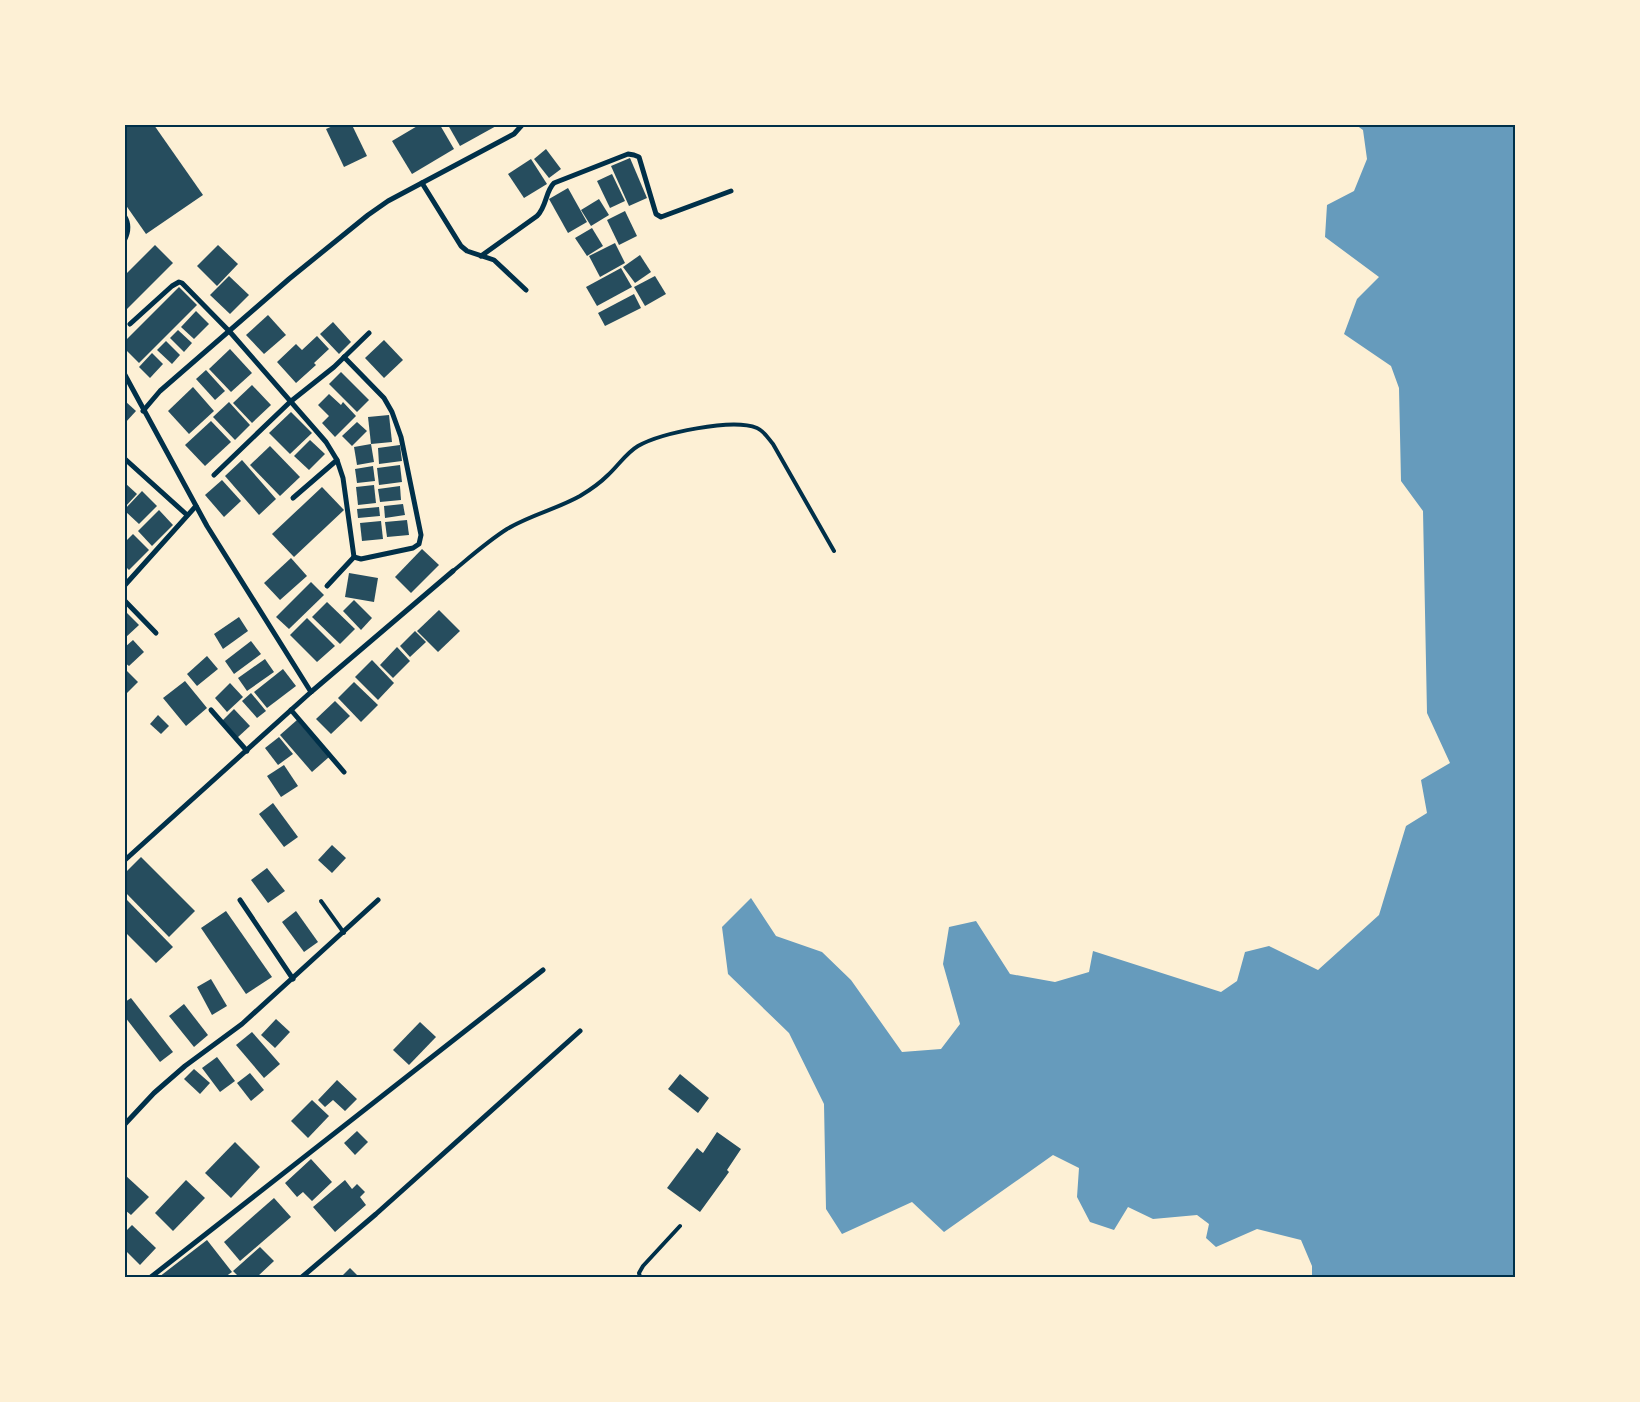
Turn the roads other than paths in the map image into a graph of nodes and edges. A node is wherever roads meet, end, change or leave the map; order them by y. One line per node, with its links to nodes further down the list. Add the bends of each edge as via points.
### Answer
1 (522, 125): 2 (street, via 514,134)
2 (422, 183): 6 (street, via 456,241 467,252); 9 (street, via 388,201 354,226)
3 (730, 191): 6 (street, via 661,217 656,214 638,157 628,154 554,183 538,216)
4 (125, 216): 5 (lane, via 129,232)
5 (125, 240)
6 (481, 256): 7 (street, via 498,262)
7 (526, 290)
8 (130, 324): 9 (street, via 179,282)
9 (230, 332): 13 (street); 14 (street, via 160,391)
10 (369, 333): 11 (street)
11 (344, 357): 13 (street); 22 (street, via 384,398 392,412 401,437 421,535 419,544 413,548 361,559)
12 (125, 375): 14 (street)
13 (290, 402): 16 (street, via 314,426); 17 (street)
14 (143, 411): 19 (street)
15 (125, 459): 20 (street)
16 (337, 460): 18 (street); 22 (street, via 344,478)
17 (214, 475)
18 (293, 498)
19 (196, 506): 20 (street); 28 (street)
20 (186, 515): 24 (street)
21 (834, 551): 23 (lane, via 763,432 750,426 708,427 663,435 638,446 591,489 507,529)
22 (354, 556): 25 (street)
23 (453, 571): 28 (street)
24 (125, 584)
25 (327, 586)
26 (125, 601): 27 (street)
27 (156, 633)
28 (312, 692): 30 (street)
29 (211, 710): 31 (street)
30 (291, 710): 31 (street); 32 (street)
31 (246, 751): 33 (street)
32 (344, 772)
33 (125, 860)
34 (240, 900): 39 (street)
35 (378, 900): 37 (street)
36 (321, 902): 37 (lane)
37 (344, 933): 39 (street)
38 (543, 970): 43 (street)
39 (293, 979): 41 (street, via 154,1093)
40 (580, 1031): 44 (street)
41 (125, 1124)
42 (680, 1226): 45 (lane, via 643,1266)
43 (151, 1277)
44 (302, 1277)
45 (640, 1277)

